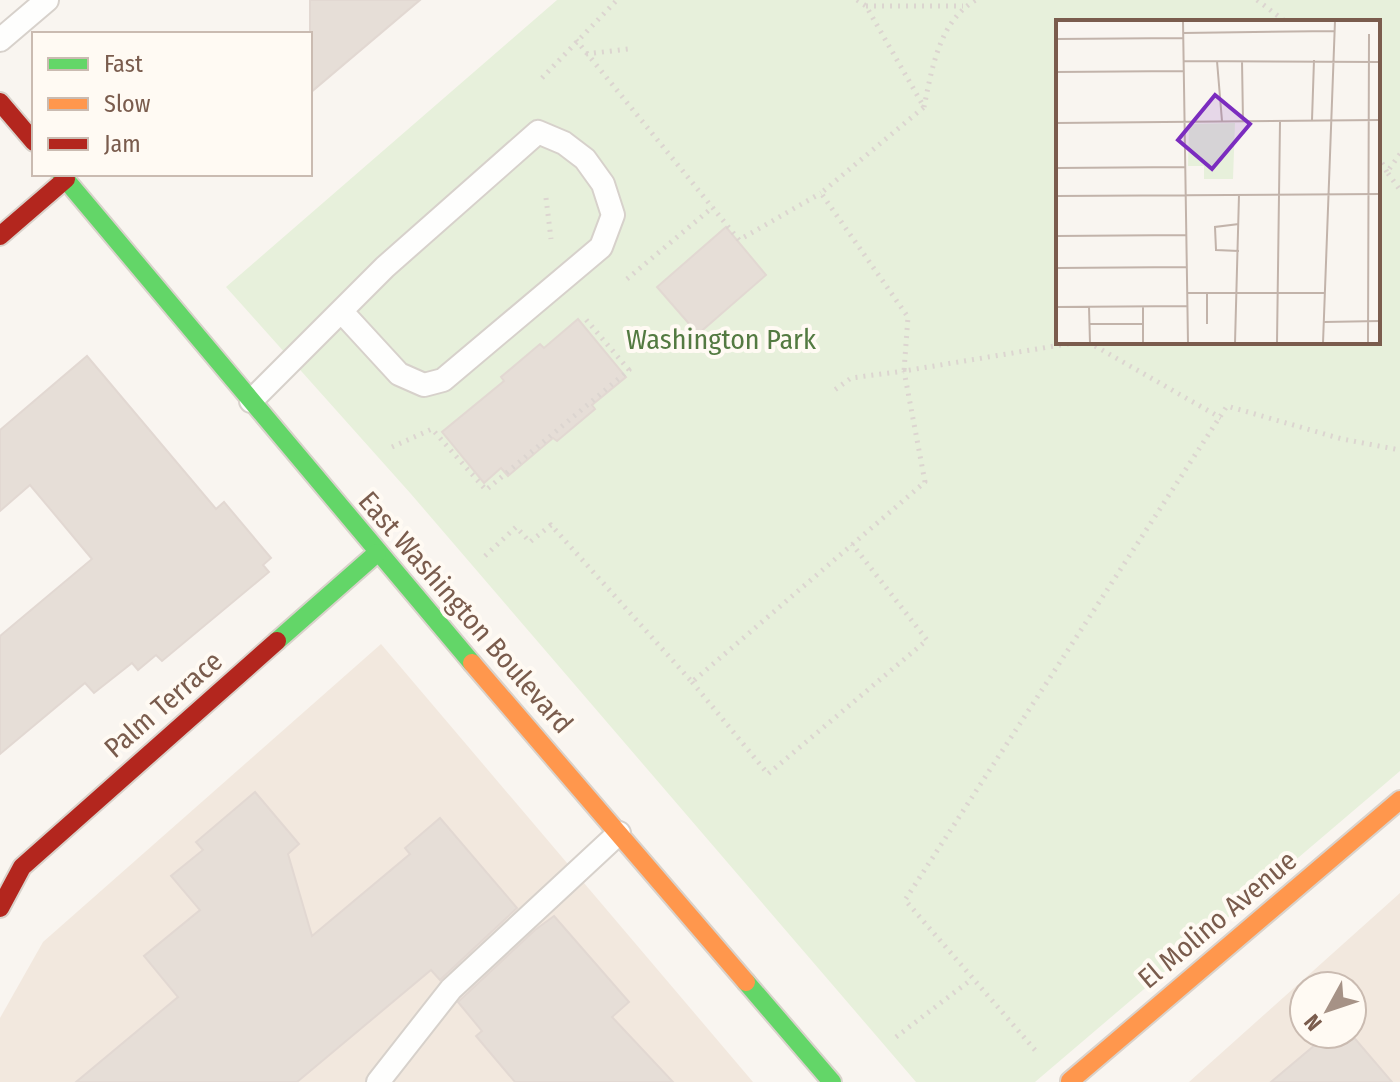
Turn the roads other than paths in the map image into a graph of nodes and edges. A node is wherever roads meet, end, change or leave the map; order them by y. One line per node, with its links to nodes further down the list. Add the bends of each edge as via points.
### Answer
1 (47, 0): 2 (lane)
2 (0, 40)
3 (0, 102): 4 (main road)
4 (32, 140)
5 (64, 177): 6 (main road); 8 (main road, East Washington Boulevard)
6 (0, 236)
7 (342, 312): 7 (lane, via 385,267 538,132 585,159 603,184 613,215 601,247 443,380 424,385 399,374); 8 (lane)
8 (251, 401): 9 (main road, East Washington Boulevard)
9 (377, 553): 11 (main road, East Washington Boulevard); 12 (main road, Palm Terrace, via 22,867)
10 (1400, 800): 13 (main road, El Molino Avenue)
11 (619, 833): 14 (lane, via 451,989); 15 (main road, East Washington Boulevard)
12 (0, 908)
13 (1070, 1081)
14 (378, 1082)
15 (832, 1082)

